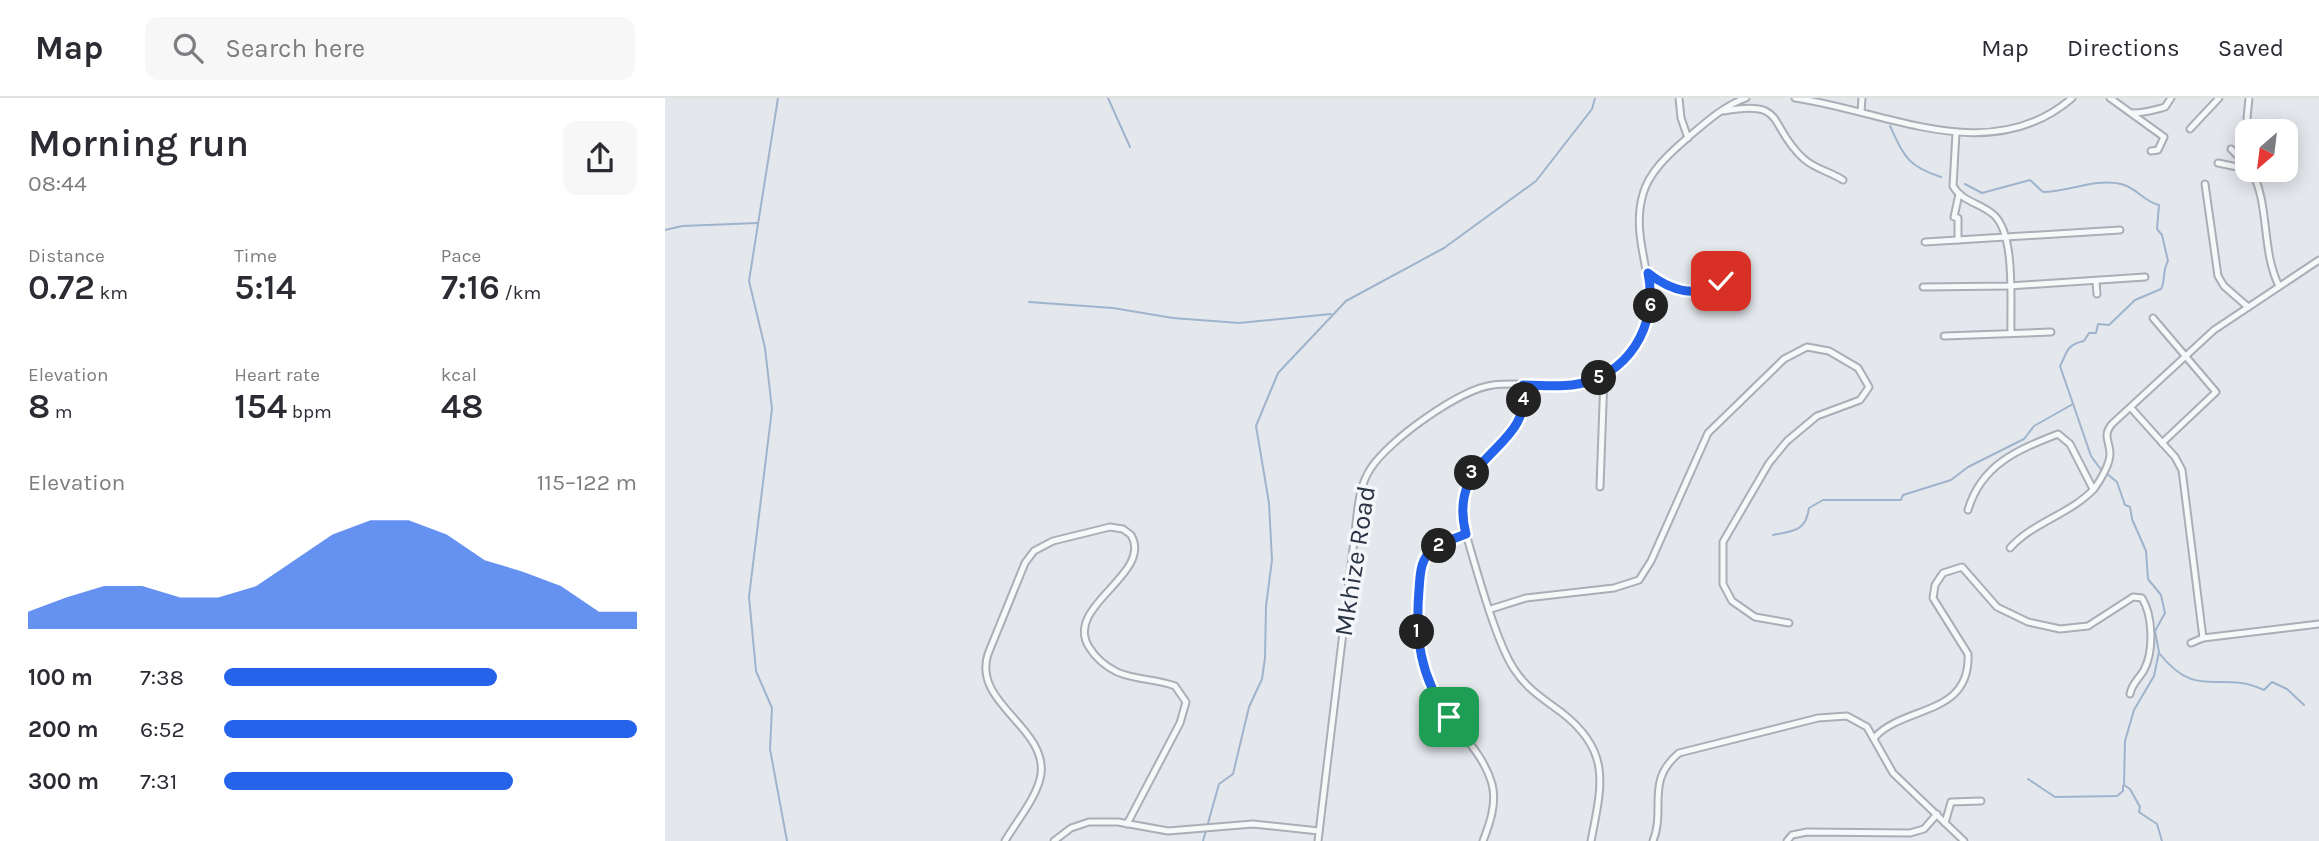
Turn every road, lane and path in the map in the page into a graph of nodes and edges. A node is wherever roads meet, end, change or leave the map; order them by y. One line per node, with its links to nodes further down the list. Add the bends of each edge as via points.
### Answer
1 (1679, 98): 16 (street)
2 (1746, 98): 10 (street, Mkhize Road)
3 (1795, 98): 11 (street)
4 (1862, 98): 11 (street)
5 (2072, 98): 15 (street, via 2023,128 1996,134)
6 (2110, 98): 12 (street)
7 (2171, 98): 12 (street, via 2165,107)
8 (2219, 98): 14 (street)
9 (2249, 98): 13 (street)
10 (1720, 111): 16 (street, Mkhize Road); 20 (street, via 1756,106 1767,110 1803,159)
11 (1861, 113): 15 (street)
12 (2131, 113): 17 (street, via 2164,137 2158,150)
13 (2247, 119)
14 (2190, 129)
15 (1956, 133): 23 (street, via 1952,181)
16 (1688, 138): 31 (street, Mkhize Road, via 1660,164 1643,192 1639,223)
17 (2151, 151)
18 (2218, 163): 19 (street)
19 (2235, 166)
20 (1843, 180)
21 (2256, 182): 36 (street, via 2267,249)
22 (2205, 184): 39 (street, via 2218,276)
23 (1959, 194): 27 (street, via 1994,215); 28 (street, via 1954,211)
24 (2103, 223): 26 (street)
25 (2120, 230): 26 (street)
26 (2104, 231): 27 (street)
27 (2006, 237): 28 (street); 35 (street)
28 (1958, 240): 29 (street)
29 (1925, 242)
30 (2319, 260): 36 (street)
31 (1648, 273): 32 (street, via 1698,293); 45 (street, Mkhize Road, via 1651,301 1642,337)
32 (1728, 273)
33 (2145, 277): 34 (street)
34 (2096, 282): 35 (street); 38 (street)
35 (2009, 286): 37 (street); 42 (street)
36 (2279, 286): 39 (street)
37 (1923, 287)
38 (2097, 294)
39 (2248, 307): 44 (street)
40 (2153, 318): 44 (street)
41 (2051, 332): 42 (street)
42 (2011, 333): 43 (street)
43 (1944, 336)
44 (2184, 357): 47 (street); 48 (street, via 2216,392)
45 (1604, 376): 46 (street, Mkhize Road, via 1571,386); 49 (street)
46 (1523, 385): 52 (street, via 1520,422 1476,468 1464,491); 65 (street, Mkhize Road, via 1485,387 1457,399 1392,446 1370,470 1357,512)
47 (2131, 408): 48 (street); 50 (street, via 2112,424 2106,438 2109,458)
48 (2162, 443): 57 (street, via 2184,476)
49 (1600, 486)
50 (2093, 489): 51 (street, via 2067,440 2059,434 1986,473); 53 (street, via 2042,525 2027,530)
51 (1968, 510)
52 (1466, 534): 54 (street); 70 (street, via 1435,548 1423,563 1416,621 1419,653 1432,691 1492,782 1492,812)
53 (2010, 548)
54 (1491, 609): 55 (street, via 1526,598 1614,588 1639,580 1701,445 1717,423 1790,354 1807,347 1842,357 1863,372 1869,387 1860,400 1817,416 1787,441 1723,542 1723,584 1732,601 1755,617); 71 (street, via 1515,672 1579,728 1597,756 1602,780)
55 (1789, 623)
56 (2319, 624): 57 (street)
57 (2203, 638): 58 (street)
58 (2192, 643)
59 (2130, 694): 60 (street, via 2148,661 2151,626 2142,598 2133,597 2088,626 2060,629 2028,622 1997,607 1962,567 1943,573 1933,592 1968,654 1961,684 1943,704 1891,724)
60 (1875, 737): 62 (street, via 1893,773); 72 (street, via 1857,719 1831,716 1686,749 1663,772)
61 (1981, 801): 63 (street, via 1951,802)
62 (1937, 814): 63 (street); 66 (street, via 1919,832)
63 (1945, 823): 75 (street)
64 (1127, 824): 65 (street, via 1168,831 1262,824); 67 (street, via 1180,723 1186,702 1175,686 1105,665 1084,639 1088,617 1135,552 1131,534 1109,527 1053,541 1030,555 988,654 990,685 1030,739 1041,768 1037,785); 68 (street, via 1089,822)
65 (1319, 831): 69 (street, Mkhize Road)
66 (1876, 833): 73 (street, via 1807,832); 74 (street)
67 (1005, 841)
68 (1054, 841)
69 (1318, 841)
70 (1483, 841)
71 (1591, 841)
72 (1653, 841)
73 (1787, 841)
74 (1877, 841)
75 (1964, 841)

